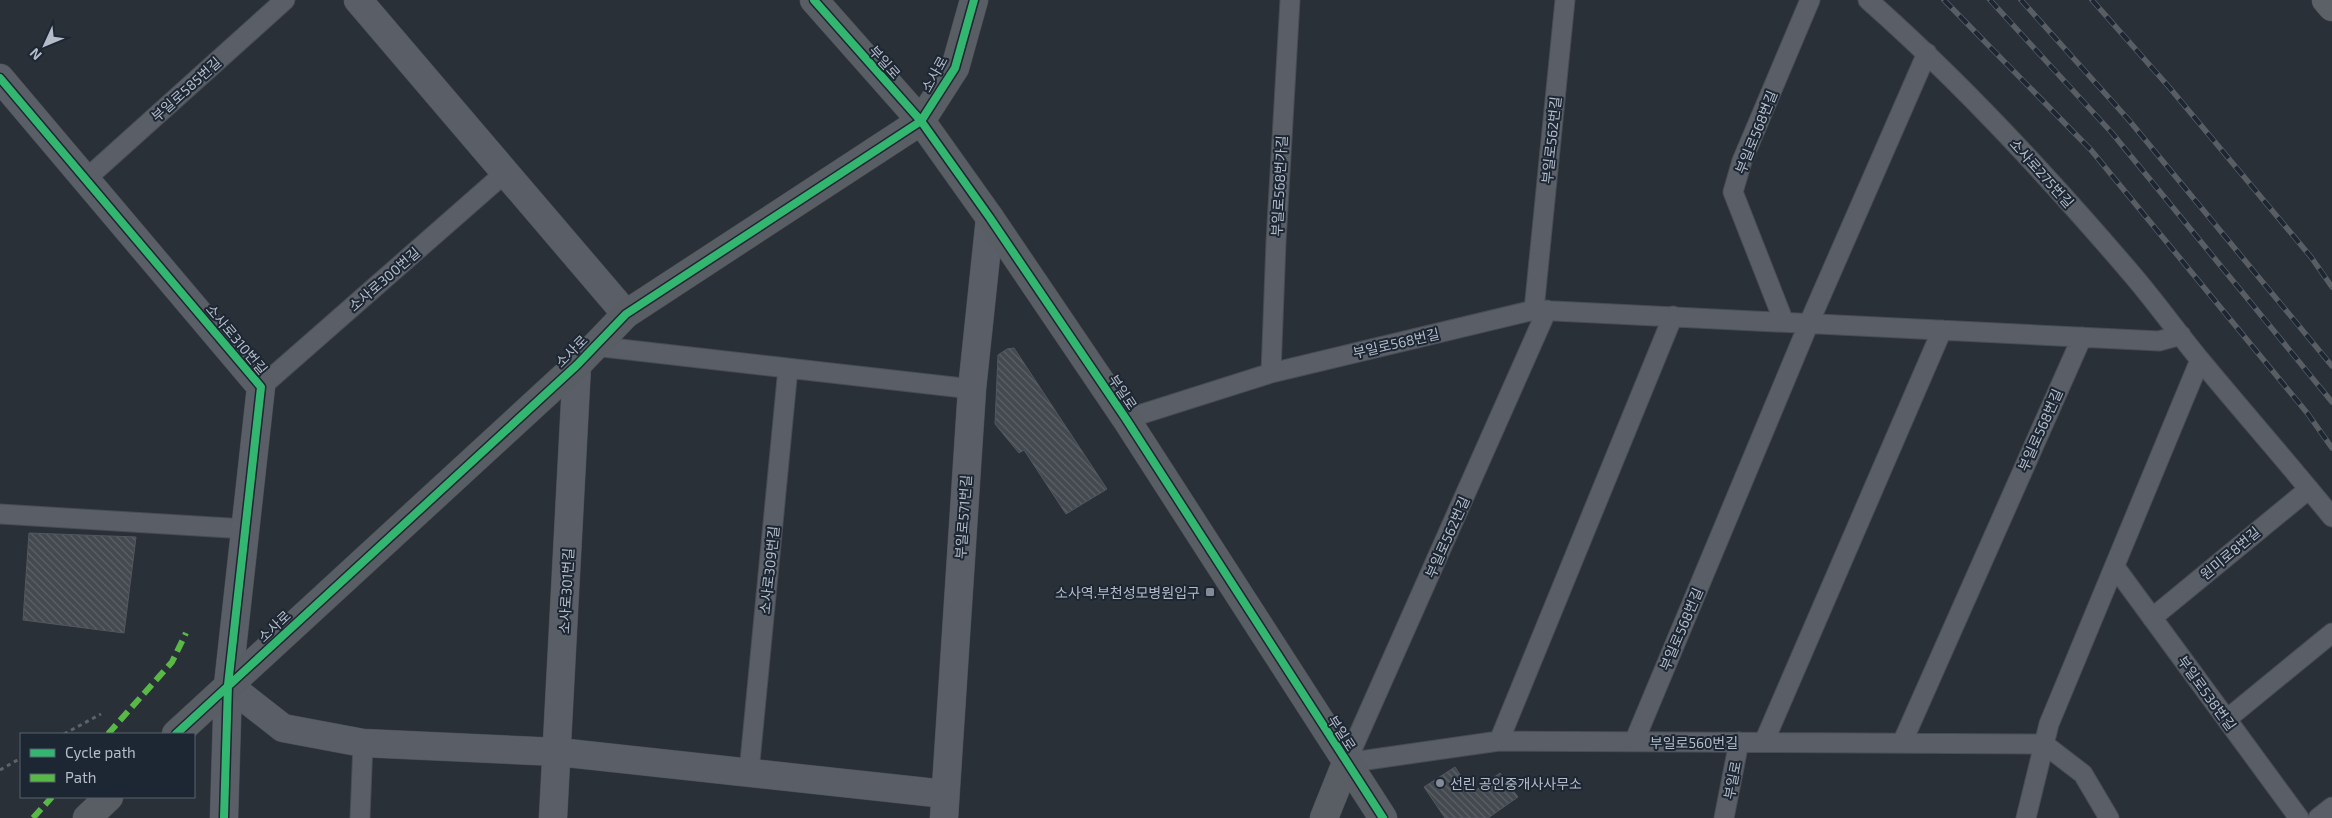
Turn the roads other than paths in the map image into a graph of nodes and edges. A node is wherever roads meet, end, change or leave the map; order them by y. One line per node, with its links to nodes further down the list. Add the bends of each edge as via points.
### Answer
1 (286, 0): 15 (lane, 부일로585번길)
2 (358, 0): 14 (street)
3 (814, 0): 13 (street, 부일로)
4 (974, 0): 13 (street, 소사로, via 954,68)
5 (1290, 0): 28 (lane, 부일로568번가길)
6 (1565, 0): 17 (lane, 부일로562번길)
7 (1810, 0): 20 (lane, 부일로568번길, via 1742,161 1733,192)
8 (1868, 0): 11 (lane, 소사로275번길)
9 (2326, 0): 10 (main road)
10 (2332, 7)
11 (1927, 53): 21 (lane, 부일로568번길); 23 (lane, 소사로275번길, via 2018,146 2131,273)
12 (0, 78): 15 (street, 소사로310번길)
13 (921, 121): 16 (street, 부일로); 18 (street, 소사로)
14 (506, 172): 18 (street); 29 (lane, 소사로300번길)
15 (86, 179): 29 (street, 소사로310번길)
16 (990, 218): 30 (street, 부일로571번길); 31 (street, 부일로)
17 (1540, 310): 19 (lane, 부일로568번길); 28 (lane, 부일로568번길); 50 (lane, 부일로562번길)
18 (626, 314): 25 (street, 소사로)
19 (1673, 316): 20 (lane, 부일로568번길); 42 (lane)
20 (1784, 322): 21 (lane, 부일로568번길)
21 (1809, 324): 22 (lane, 부일로568번길); 43 (lane, 부일로568번길)
22 (1942, 330): 24 (lane, 부일로568번길); 45 (lane)
23 (2181, 335): 24 (lane, 부일로568번길, via 2159,341); 26 (lane, 소사로275번길)
24 (2082, 337): 47 (lane, 부일로568번길)
25 (585, 355): 27 (lane, 소사로); 39 (street, 소사로); 49 (street, 소사로301번길)
26 (2200, 360): 32 (lane); 36 (lane)
27 (788, 368): 30 (lane, 소사로); 51 (lane, 소사로309번길)
28 (1271, 373): 31 (lane, 부일로568번길)
29 (261, 387): 35 (street, 소사로310번길)
30 (972, 389): 53 (street, 부일로571번길)
31 (1126, 419): 50 (street, 부일로)
32 (2309, 488): 34 (lane); 37 (lane, 원미로8번길)
33 (0, 514): 35 (lane)
34 (2332, 517)
35 (246, 529): 39 (street, 소사로310번길)
36 (2115, 567): 37 (lane, 부일로538번길); 48 (lane)
37 (2152, 618): 40 (lane, 부일로538번길)
38 (2332, 633): 40 (lane)
39 (228, 685): 41 (street, 소사로); 46 (street, via 283,728); 56 (street, 소사로310번길)
40 (2227, 719): 64 (lane, 부일로538번길)
41 (177, 733)
42 (1499, 741): 43 (lane, 부일로560번길); 50 (lane, 부일로560번길)
43 (1634, 742): 44 (lane, 부일로560번길)
44 (1739, 742): 45 (lane, 부일로560번길); 61 (lane, 부일로)
45 (1764, 742): 47 (lane, 부일로560번길)
46 (363, 743): 49 (street); 57 (lane)
47 (1902, 743): 48 (lane, 부일로560번길)
48 (2044, 744): 62 (lane); 63 (lane, via 2083,774)
49 (558, 752): 51 (street); 58 (street, 소사로301번길)
50 (1346, 763): 59 (street); 60 (street, 부일로)
51 (749, 772): 53 (street)
52 (108, 798): 55 (street)
53 (944, 806)
54 (2332, 807): 65 (lane)
55 (87, 818)
56 (224, 818)
57 (360, 818)
58 (553, 818)
59 (1324, 818)
60 (1383, 818)
61 (1724, 818)
62 (2026, 818)
63 (2109, 818)
64 (2299, 818)
65 (2318, 818)

